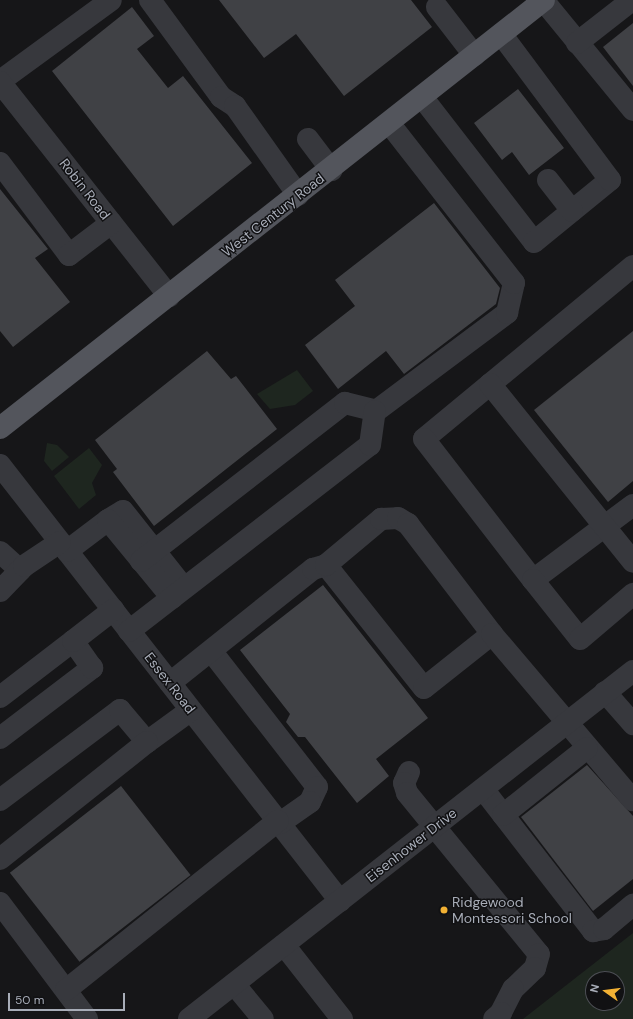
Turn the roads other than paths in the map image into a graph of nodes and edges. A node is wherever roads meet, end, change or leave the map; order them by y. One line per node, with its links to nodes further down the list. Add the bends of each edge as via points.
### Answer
1 (112, 0): 9 (street)
2 (150, 0): 17 (street, via 222,97 235,106)
3 (543, 0): 6 (main road, West Century Road); 7 (street)
4 (632, 0): 7 (street)
5 (437, 7): 8 (street)
6 (501, 34): 8 (main road, West Century Road); 18 (street, via 610,180)
7 (577, 43): 11 (street)
8 (474, 55): 10 (main road, West Century Road)
9 (1, 87): 19 (street, Robin Road)
10 (422, 97): 12 (main road, West Century Road); 18 (street, via 534,242)
11 (633, 110)
12 (389, 123): 15 (main road, West Century Road); 23 (street, via 514,283 507,313)
13 (308, 139): 15 (street)
14 (0, 163): 19 (street, via 69,255)
15 (331, 170): 17 (main road, West Century Road)
16 (548, 180): 18 (street)
17 (298, 195): 21 (main road, West Century Road)
18 (572, 211)
19 (111, 223): 21 (street, Robin Road)
20 (633, 266): 22 (street)
21 (169, 296): 24 (main road, West Century Road)
22 (490, 384): 27 (street); 34 (street, via 424,439)
23 (375, 411): 30 (street, via 346,403); 36 (street, via 370,446)
24 (0, 428)
25 (0, 466): 28 (street, Essex Road)
26 (633, 505): 27 (street)
27 (602, 526): 31 (street); 34 (street)
28 (63, 546): 30 (street, via 108,520); 33 (street); 38 (street, Essex Road)
29 (0, 552): 33 (street)
30 (148, 555): 36 (street)
31 (633, 562)
32 (326, 564): 40 (street, via 381,519 398,518 408,524); 40 (street, via 424,688); 42 (street, via 313,569)
33 (20, 570): 35 (street)
34 (533, 580): 37 (street, via 580,639)
35 (0, 591)
36 (178, 593): 39 (street)
37 (633, 594)
38 (113, 610): 39 (street, Essex Road); 41 (street)
39 (129, 631): 44 (street, Essex Road)
40 (492, 634): 48 (street)
41 (72, 641): 46 (street); 50 (street, via 92,668)
42 (212, 652): 44 (street); 58 (street, via 317,786 310,802)
43 (633, 671): 45 (street, Eisenhower Drive)
44 (170, 683): 47 (street, Essex Road)
45 (606, 692): 48 (street, Eisenhower Drive); 49 (street)
46 (0, 697)
47 (191, 710): 51 (street); 58 (street, Essex Road)
48 (567, 723): 52 (street); 54 (street, Eisenhower Drive)
49 (633, 724)
50 (0, 738)
51 (148, 742): 55 (street, via 120,710); 60 (street)
52 (587, 748): 56 (street); 57 (street)
53 (409, 772): 59 (street, via 404,788)
54 (483, 789): 57 (street); 59 (street, Eisenhower Drive)
55 (0, 800)
56 (633, 800)
57 (503, 815): 63 (street, via 593,931 604,929)
58 (279, 822): 61 (street, Essex Road); 66 (street)
59 (435, 826): 61 (street, Eisenhower Drive); 71 (street, via 539,954 535,968 513,989 501,1013)
60 (0, 859)
61 (340, 901): 64 (street, Eisenhower Drive)
62 (0, 903): 66 (street)
63 (633, 905)
64 (284, 945): 65 (street, Eisenhower Drive); 70 (street)
65 (234, 984): 68 (street, Eisenhower Drive); 69 (street)
66 (66, 990): 67 (street)
67 (87, 1019)
68 (189, 1019)
69 (263, 1019)
70 (342, 1019)
71 (494, 1019)

